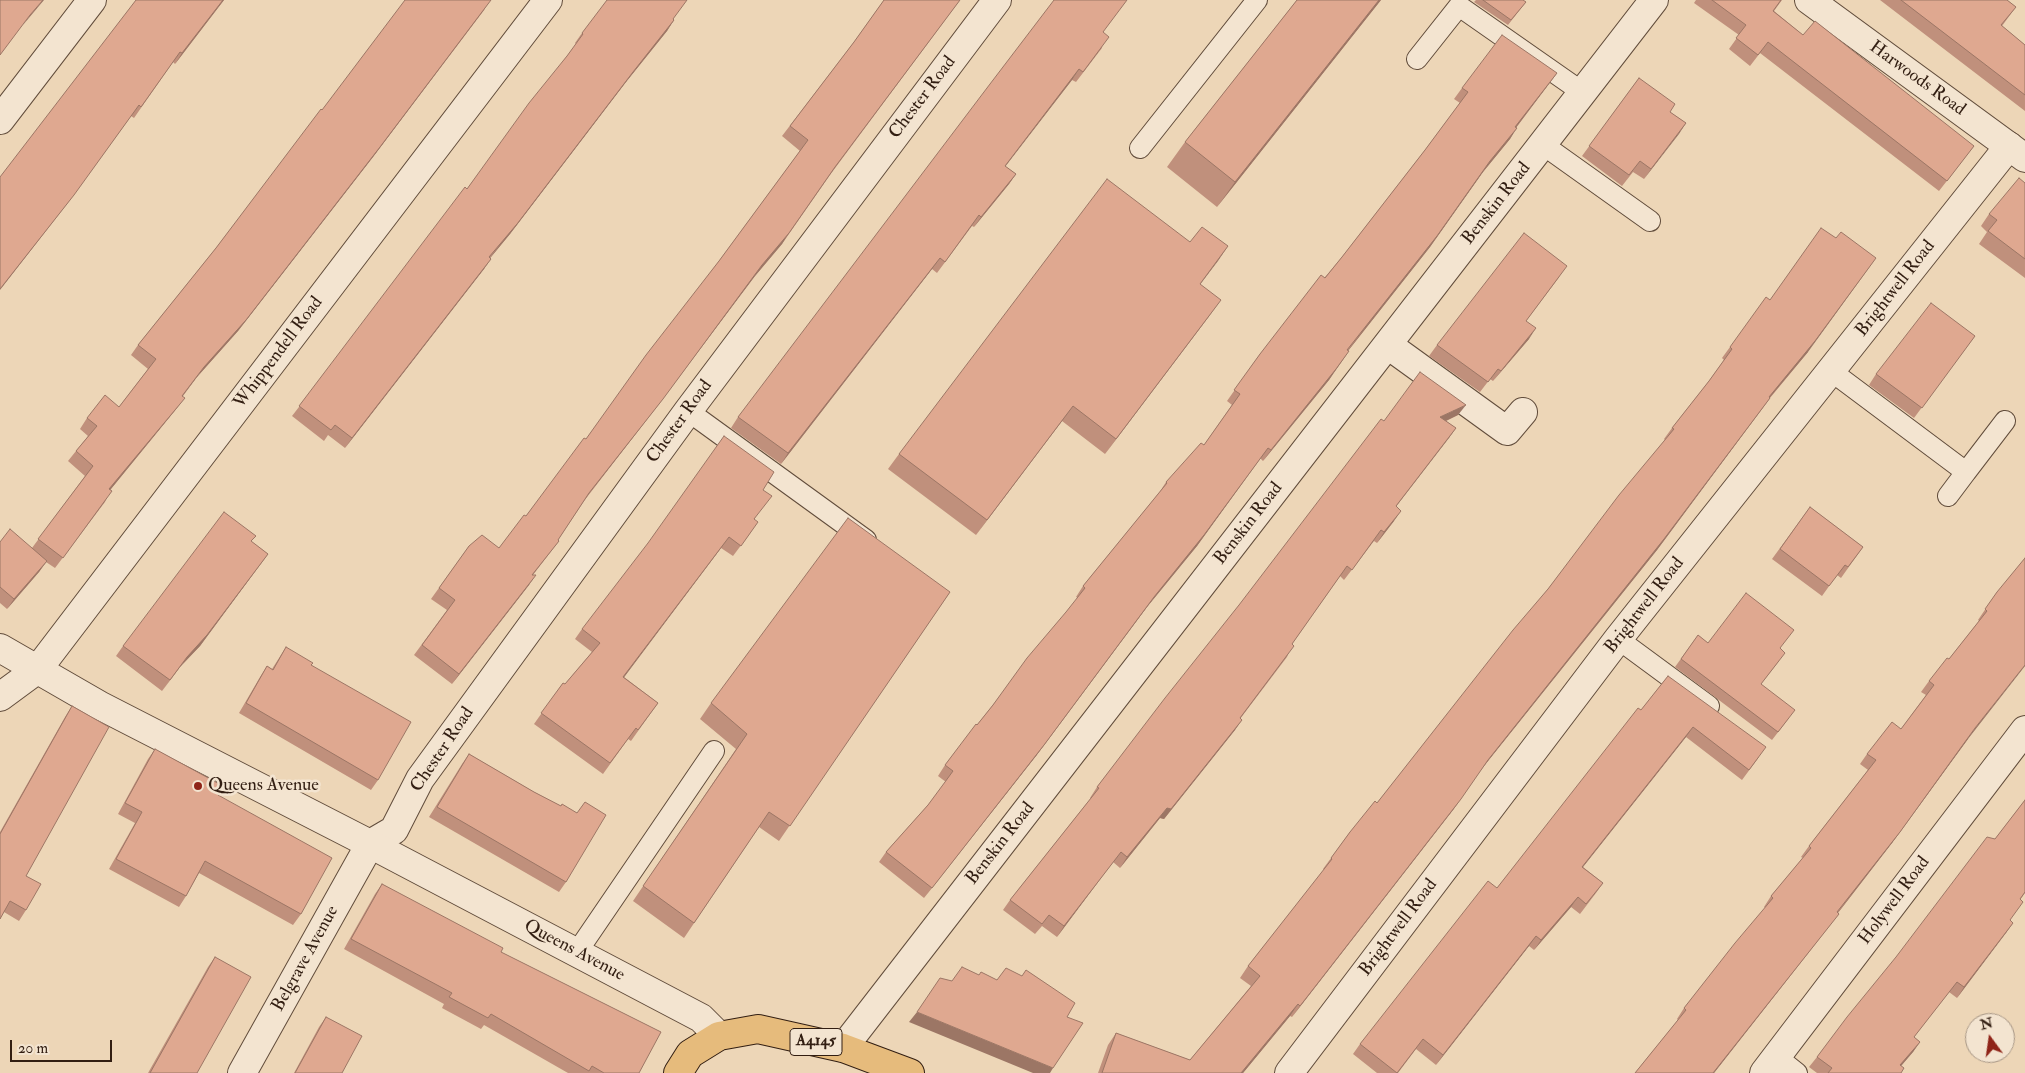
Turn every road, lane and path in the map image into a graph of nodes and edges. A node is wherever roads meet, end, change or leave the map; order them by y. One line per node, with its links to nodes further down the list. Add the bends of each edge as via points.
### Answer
1 (92, 0): 9 (street)
2 (548, 0): 24 (street, Whippendell Road)
3 (997, 0): 16 (street, Chester Road)
4 (1257, 0): 11 (lane)
5 (1654, 0): 8 (street, Benskin Road)
6 (1809, 0): 12 (street, Harwoods Road)
7 (1417, 59): 8 (lane, via 1459,6)
8 (1582, 92): 10 (street, Benskin Road)
9 (0, 120)
10 (1542, 144): 13 (lane); 14 (street, Benskin Road)
11 (1140, 148)
12 (2017, 152): 15 (street, Brightwell Road)
13 (1650, 221)
14 (1388, 345): 17 (street, via 1507,431); 32 (street, Benskin Road)
15 (1832, 371): 19 (lane); 22 (street, Brightwell Road)
16 (688, 411): 21 (lane); 29 (street, Chester Road, via 420,778 394,830)
17 (1524, 412)
18 (2005, 421): 19 (lane)
19 (1966, 472): 20 (lane)
20 (1948, 496)
21 (880, 550)
22 (1618, 639): 26 (lane); 37 (street, Brightwell Road)
23 (0, 648): 24 (street, Queens Avenue)
24 (38, 669): 25 (street, Whippendell Road); 29 (street, Queens Avenue, via 99,705)
25 (0, 697)
26 (1722, 716)
27 (2025, 730): 33 (street, Holywell Road)
28 (714, 751): 30 (lane)
29 (370, 844): 30 (street, Queens Avenue); 34 (street, Belgrave Avenue)
30 (577, 952): 31 (street, Queens Avenue, via 701,1018)
31 (719, 1036): 32 (main road, A4145, via 758,1029); 35 (main road, A4145, via 690,1054)
32 (843, 1048): 36 (main road, A4145)
33 (1779, 1068)
34 (242, 1073)
35 (678, 1073)
36 (910, 1073)
37 (1289, 1073)

